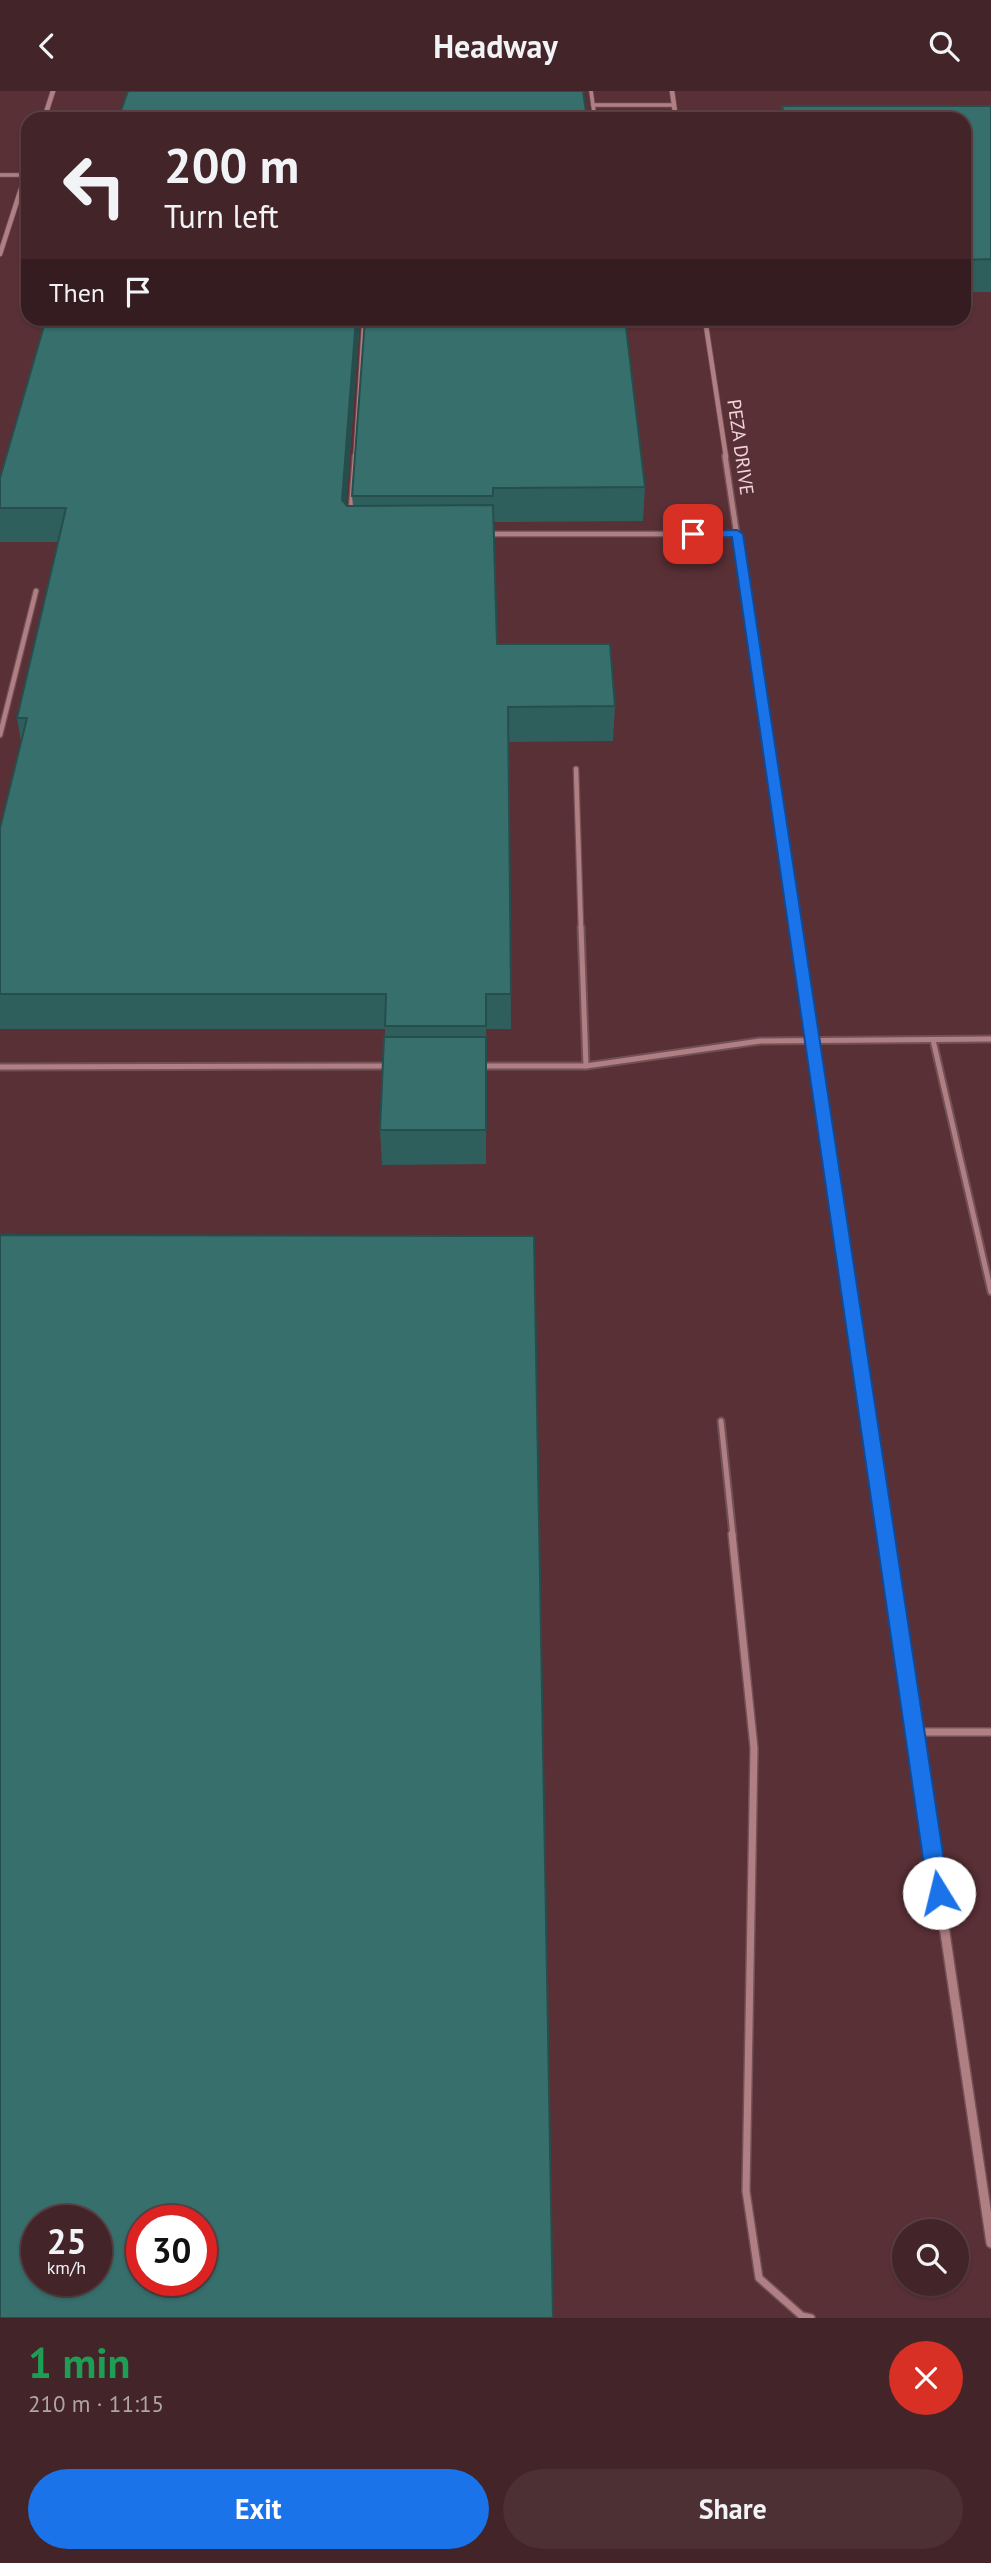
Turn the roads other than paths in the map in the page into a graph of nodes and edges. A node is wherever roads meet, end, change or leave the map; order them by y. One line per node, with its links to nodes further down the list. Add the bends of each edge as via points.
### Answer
1 (53, 91): 6 (street)
2 (591, 91): 5 (lane)
3 (672, 91): 4 (street)
4 (674, 104): 5 (lane); 8 (street)
5 (593, 105): 7 (lane)
6 (46, 112)
7 (594, 112)
8 (675, 112)
9 (0, 175): 10 (lane)
10 (21, 176)
11 (21, 188): 12 (street)
12 (0, 254)
13 (364, 326): 15 (lane)
14 (706, 326): 17 (street, PEZA DRIVE)
15 (350, 521)
16 (487, 534): 17 (lane)
17 (737, 534): 23 (street, PEZA DRIVE)
18 (36, 591): 19 (lane)
19 (0, 735)
20 (576, 769): 26 (lane)
21 (933, 1039): 22 (lane); 23 (lane); 28 (lane)
22 (991, 1039)
23 (812, 1041): 26 (lane, via 760,1041); 30 (street, PEZA DRIVE)
24 (391, 1066): 27 (lane)
25 (474, 1066): 26 (lane)
26 (586, 1066)
27 (0, 1067)
28 (991, 1292)
29 (722, 1421): 33 (lane, via 754,1748 746,2191 759,2278 802,2316)
30 (915, 1732): 31 (lane); 32 (street, PEZA DRIVE)
31 (991, 1732)
32 (991, 2243)
33 (811, 2318)

